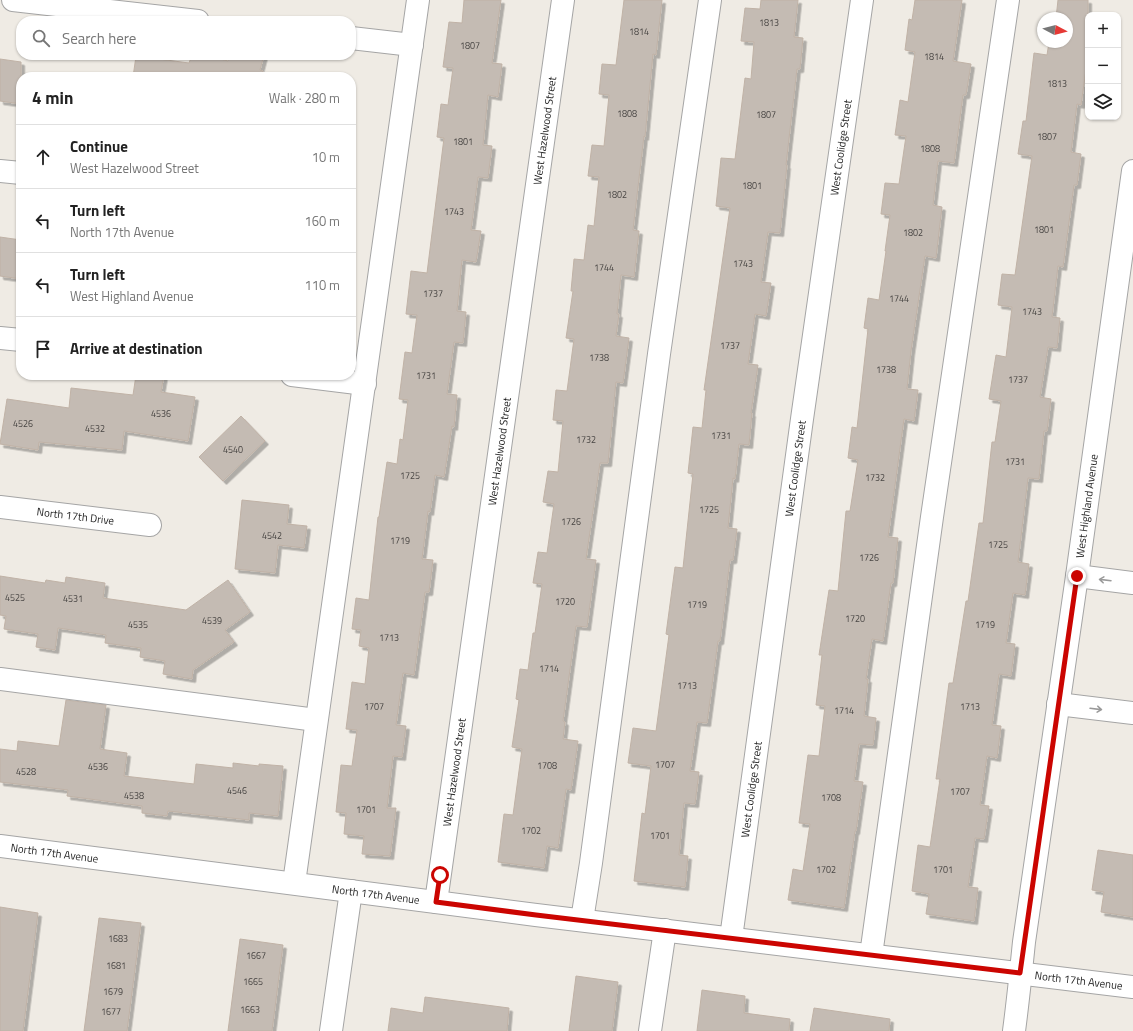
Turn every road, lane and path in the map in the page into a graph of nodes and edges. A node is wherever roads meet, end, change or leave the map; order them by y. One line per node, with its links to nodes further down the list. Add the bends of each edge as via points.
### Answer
1 (13, 0): 7 (street)
2 (418, 0): 9 (street)
3 (563, 0): 28 (street, West Hazelwood Street)
4 (710, 0): 29 (street)
5 (862, 0): 31 (street, West Coolidge Street)
6 (1008, 0): 32 (street)
7 (154, 16)
8 (356, 39): 9 (street)
9 (412, 45): 16 (street)
10 (0, 171): 12 (street)
11 (1133, 171): 19 (street, West Highland Avenue)
12 (16, 173)
13 (0, 338): 14 (street)
14 (16, 340)
15 (333, 380): 16 (street)
16 (365, 384): 24 (street)
17 (0, 507): 18 (street, North 17th Drive)
18 (150, 525)
19 (1077, 576): 20 (street, one-way to 19); 22 (street, West Highland Avenue)
20 (1133, 583)
21 (0, 678): 24 (street)
22 (1058, 704): 23 (street, one-way to 23); 33 (street, West Highland Avenue)
23 (1133, 713)
24 (316, 720): 26 (street)
25 (0, 846): 26 (street, North 17th Avenue)
26 (294, 883): 27 (street, North 17th Avenue)
27 (351, 891): 28 (street, North 17th Avenue); 35 (street)
28 (436, 902): 29 (street, North 17th Avenue)
29 (582, 920): 30 (street, North 17th Avenue)
30 (665, 930): 31 (street, North 17th Avenue); 36 (street)
31 (731, 938): 32 (street, North 17th Avenue)
32 (871, 955): 33 (street, North 17th Avenue)
33 (1020, 973): 34 (street, North 17th Avenue); 37 (street, West Highland Avenue)
34 (1133, 987)
35 (331, 1031)
36 (650, 1031)
37 (1014, 1031)

